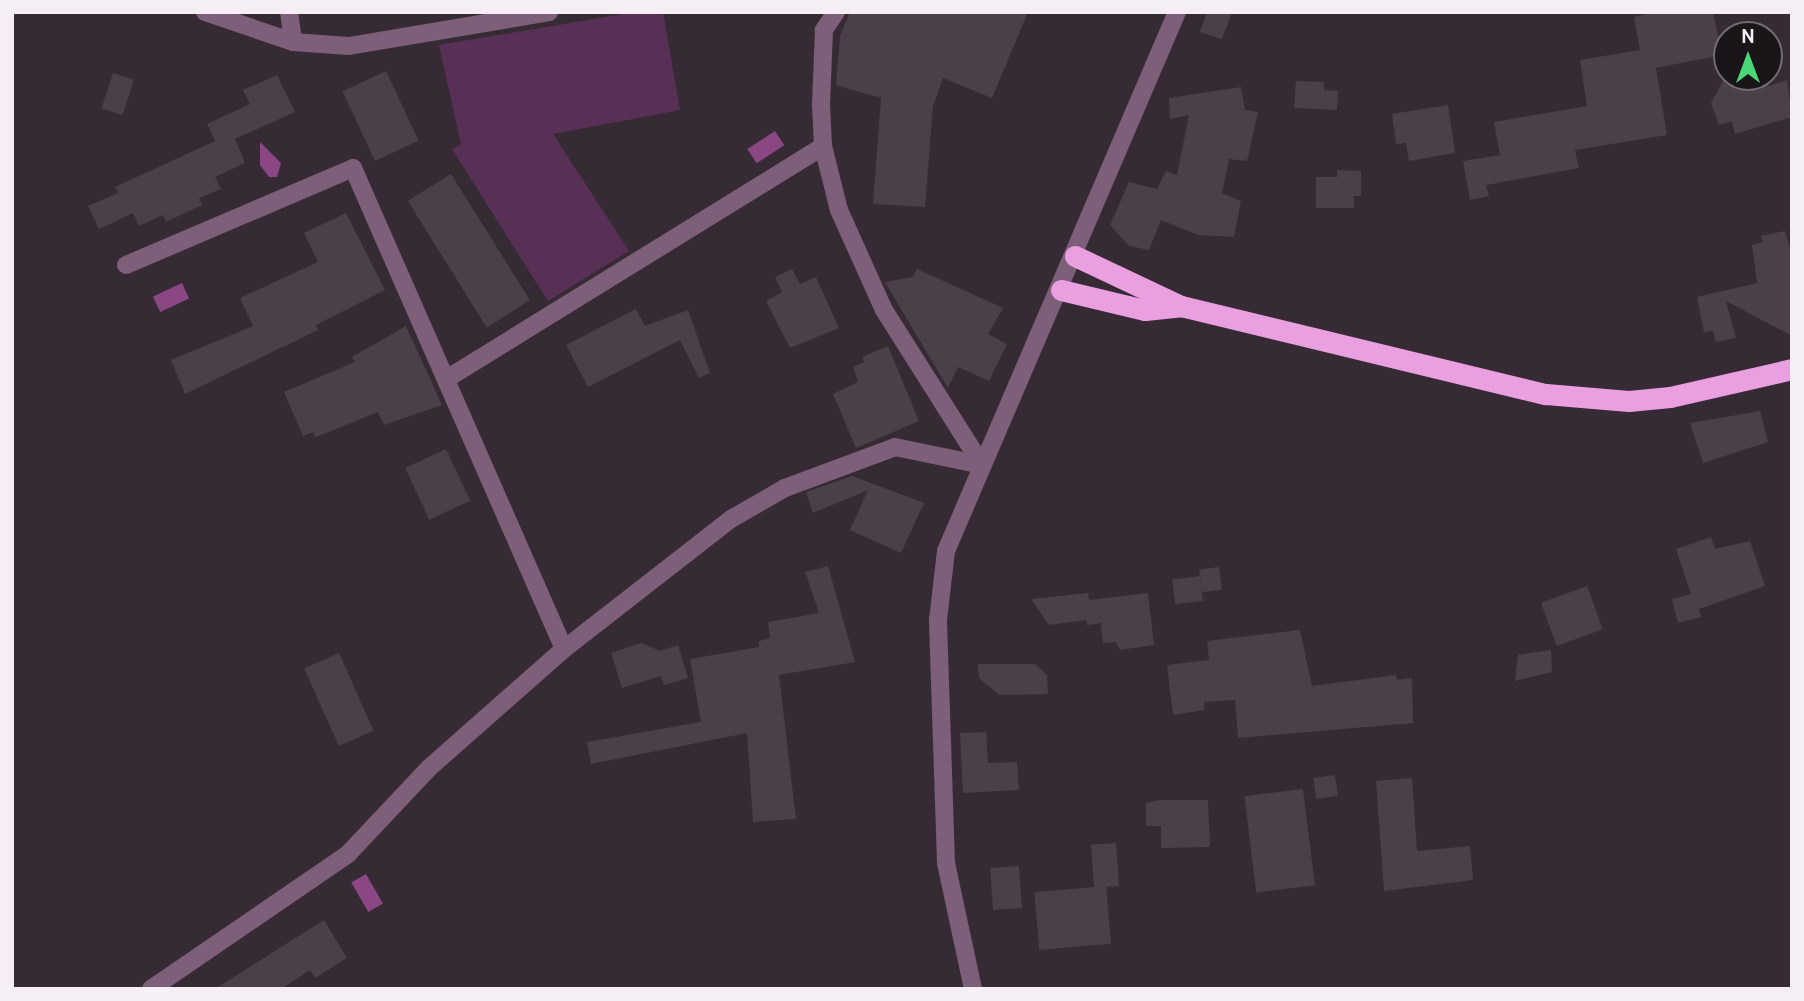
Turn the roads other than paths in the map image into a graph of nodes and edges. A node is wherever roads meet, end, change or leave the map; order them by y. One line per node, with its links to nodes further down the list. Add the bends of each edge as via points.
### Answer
1 (205, 12): 6 (street)
2 (289, 12): 6 (street)
3 (549, 12): 6 (street, via 349,46)
4 (836, 12): 7 (street, via 824,30)
5 (1177, 12): 8 (street)
6 (293, 42)
7 (824, 146): 13 (street); 14 (street, via 839,210 884,310)
8 (1074, 256): 10 (street); 11 (highway)
9 (126, 265): 13 (street, via 353,168)
10 (1060, 290): 11 (highway, via 1145,310); 14 (street)
11 (1181, 306): 12 (highway, via 1506,385 1588,400 1670,397)
12 (1792, 369)
13 (448, 378): 15 (street)
14 (982, 466): 15 (street, via 895,447 785,488 731,519); 17 (street, via 946,551 938,620 946,863)
15 (565, 649): 16 (street, via 429,768 348,854)
16 (151, 989)
17 (973, 989)

